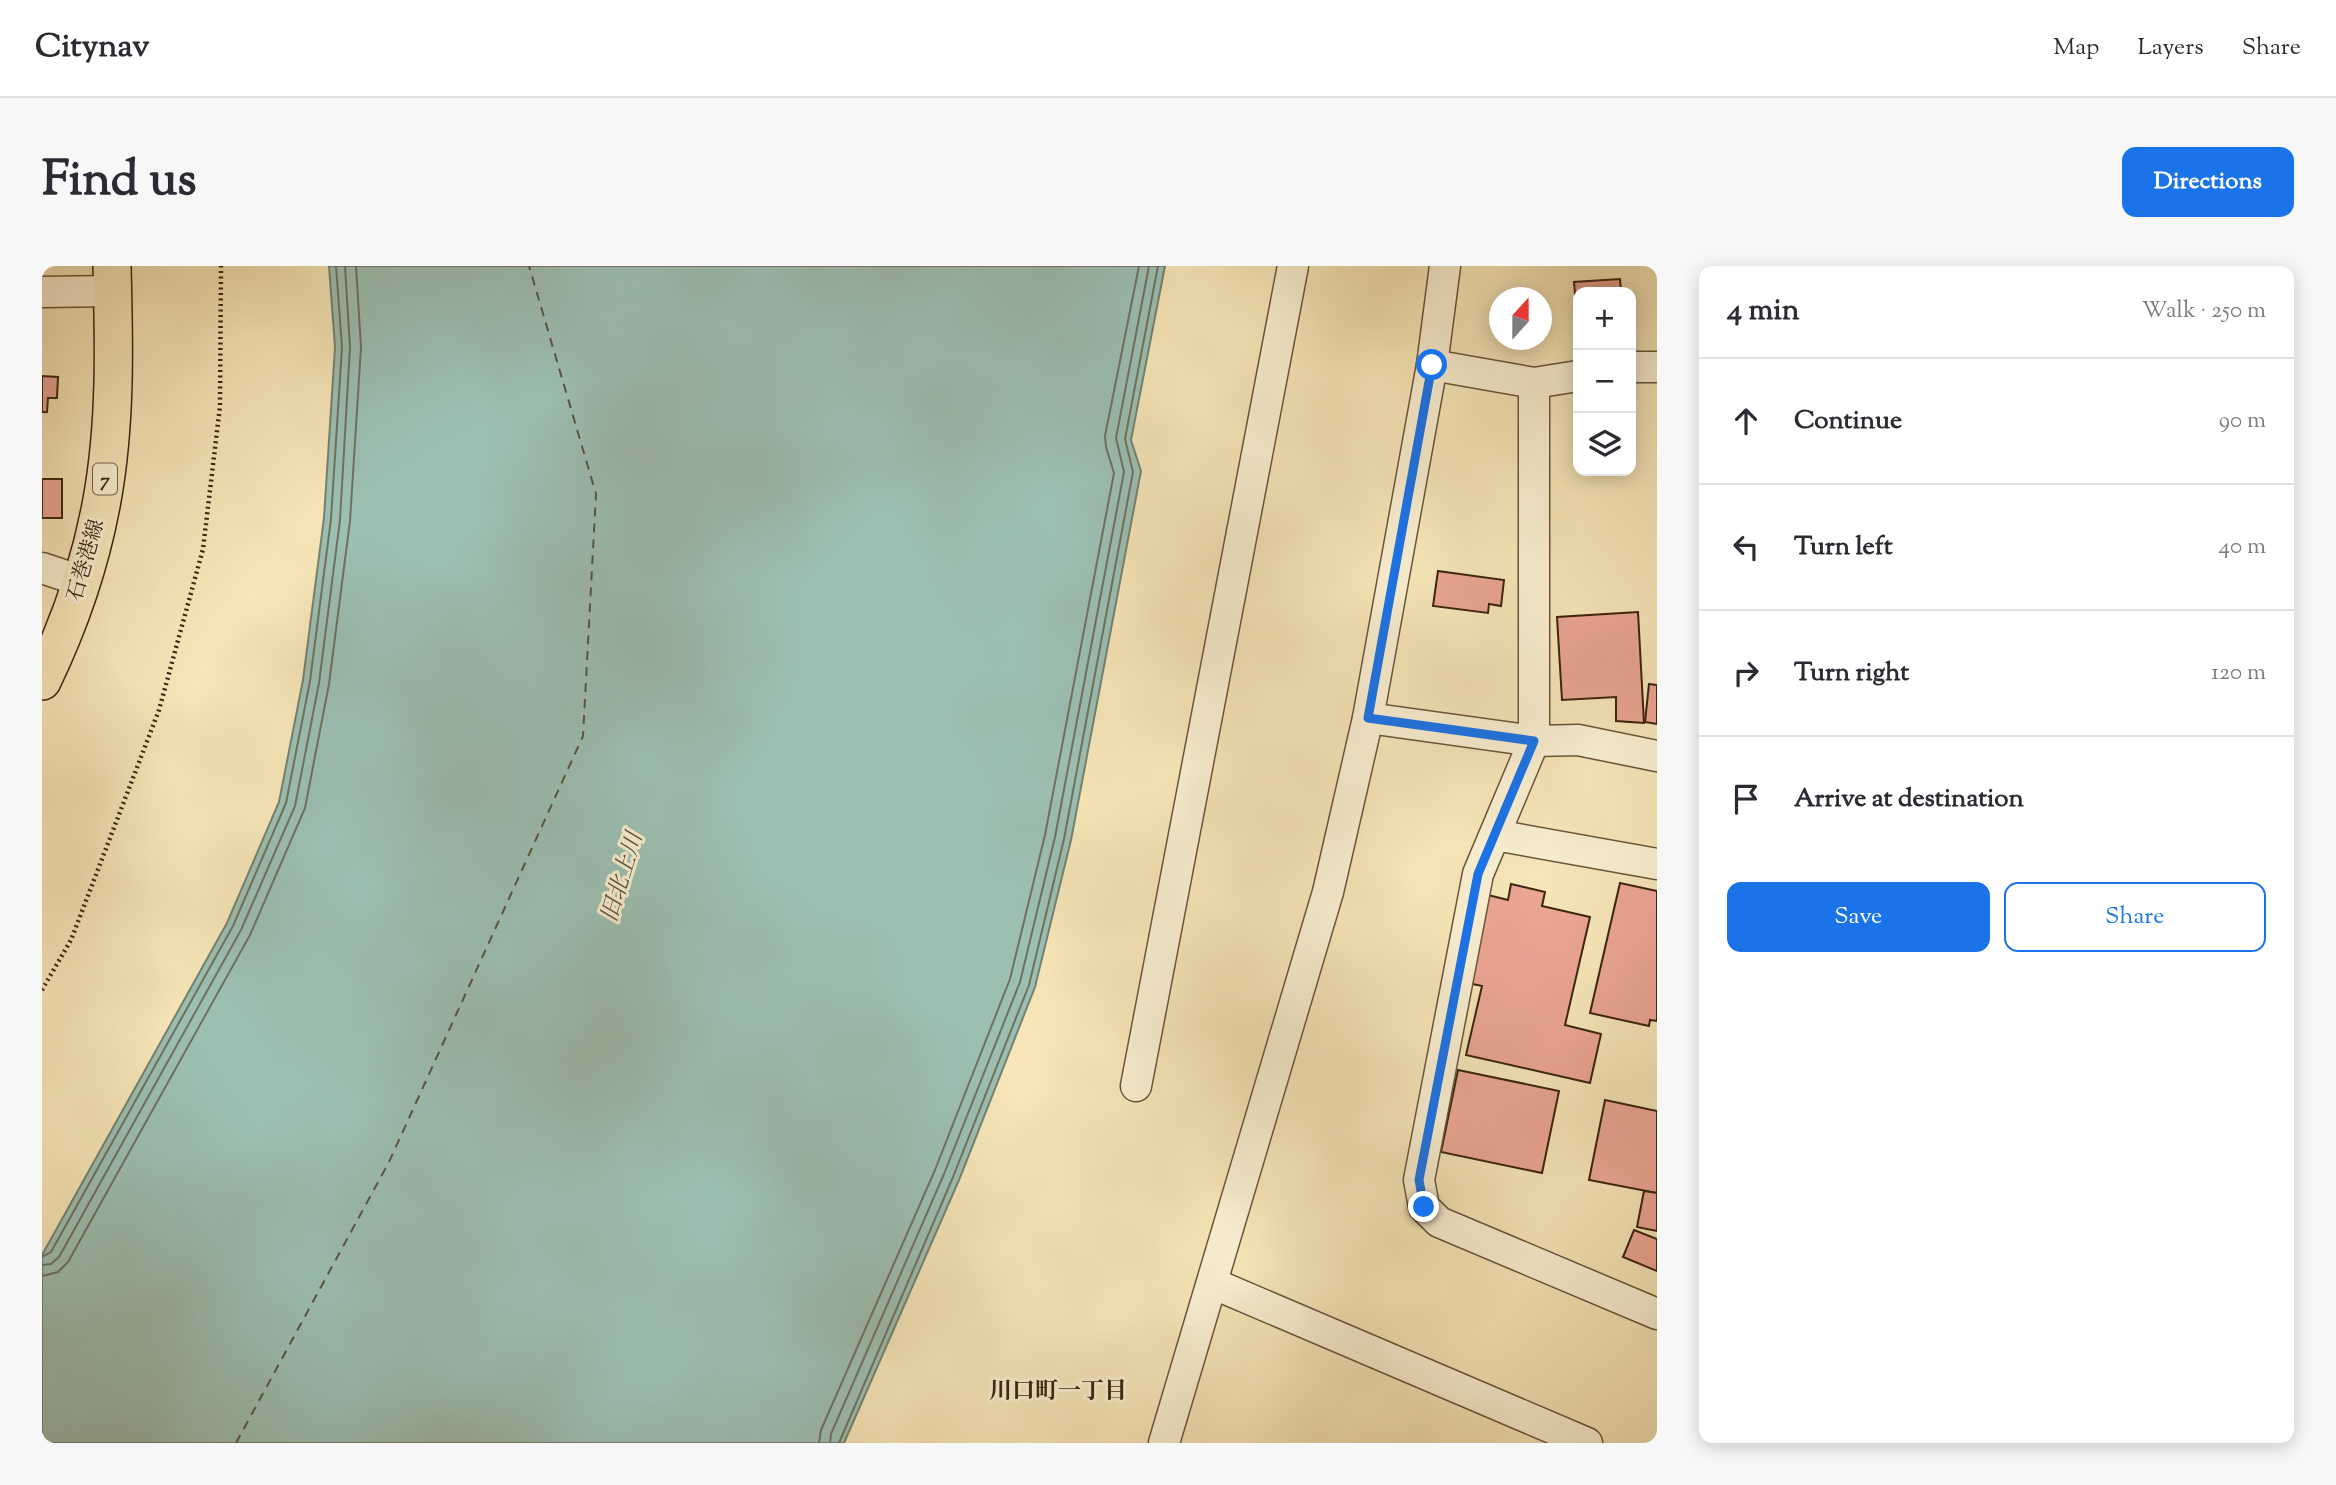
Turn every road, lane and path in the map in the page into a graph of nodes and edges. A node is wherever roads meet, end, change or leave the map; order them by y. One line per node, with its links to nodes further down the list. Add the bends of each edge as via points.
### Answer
1 (221, 266): 19 (path, via 220,405 203,549 159,710 71,940)
2 (1293, 266): 20 (street)
3 (1445, 266): 6 (street)
4 (113, 278): 5 (street); 12 (main road, 石巻港線 / 7, via 111,430 102,501)
5 (42, 292)
6 (1432, 365): 10 (street); 14 (street)
7 (1636, 367): 8 (street)
8 (1657, 367)
9 (1573, 377): 10 (street)
10 (1534, 383): 15 (street)
11 (42, 568): 12 (street)
12 (81, 581): 13 (main road, 石巻港線 / 7)
13 (42, 681)
14 (1368, 718): 15 (street); 21 (street, via 1328,892)
15 (1534, 741): 16 (street, via 1578,740); 17 (street)
16 (1657, 756)
17 (1495, 835): 18 (street); 22 (street, via 1478,874 1419,1180 1424,1207 1439,1222)
18 (1657, 864)
19 (42, 990)
20 (1136, 1086)
21 (1212, 1283): 23 (street); 24 (street)
22 (1657, 1314)
23 (1164, 1443)
24 (1587, 1443)

